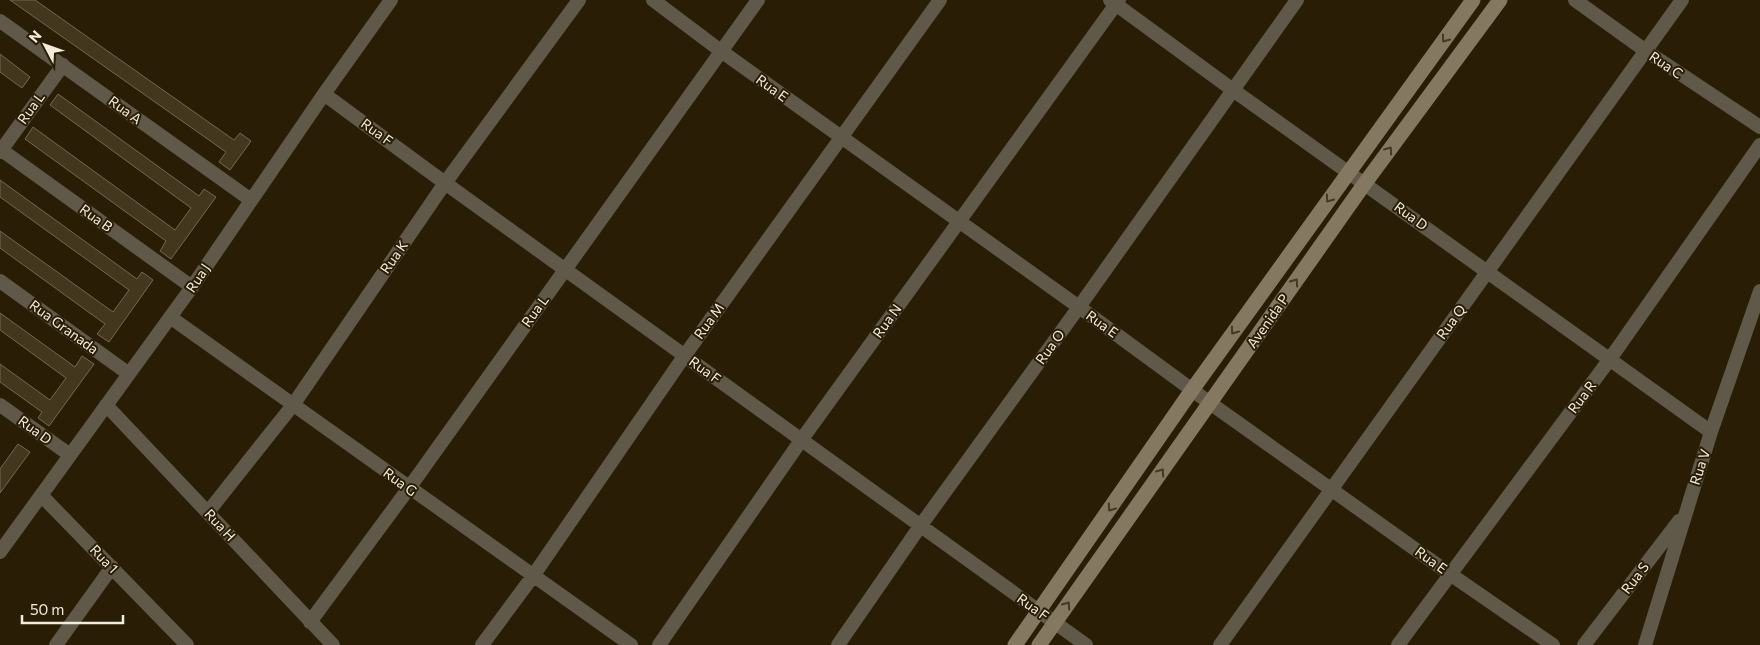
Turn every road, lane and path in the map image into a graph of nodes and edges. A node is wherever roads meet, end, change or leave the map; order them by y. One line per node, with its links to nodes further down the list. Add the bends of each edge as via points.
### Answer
1 (391, 0): 17 (street, Rua J)
2 (579, 0): 23 (street, Rua K)
3 (653, 0): 13 (street, Rua E)
4 (758, 0): 13 (street, Rua L)
5 (940, 0): 19 (street, Rua M)
6 (1297, 0): 16 (street, Rua O)
7 (1473, 0): 22 (street, Avenida P, one-way to 22)
8 (1500, 0): 24 (street, Avenida P, one-way to 8)
9 (1575, 0): 14 (street, Rua C)
10 (1682, 0): 14 (street, Rua Q)
11 (1115, 1): 16 (street, Rua D); 26 (street, Rua N)
12 (0, 21): 15 (street, Rua A)
13 (721, 51): 19 (street, Rua E); 27 (street, Rua L)
14 (1646, 51): 18 (street, Rua C); 28 (street, Rua Q)
15 (63, 65): 21 (street, Rua L); 25 (street, Rua A)
16 (1233, 90): 22 (street, Rua D); 32 (street, Rua O)
17 (324, 94): 23 (street, Rua F); 25 (street, Rua J)
18 (1760, 126)
19 (841, 137): 26 (street, Rua E); 34 (street, Rua M)
20 (1760, 145): 35 (street, Rua R)
21 (0, 150): 30 (street, Rua B)
22 (1349, 171): 24 (street, Rua D); 37 (street, Avenida P, one-way to 37)
23 (445, 183): 27 (street, Rua F); 41 (street, Rua K)
24 (1365, 183): 28 (street, Rua D); 38 (street, Avenida P, one-way to 24)
25 (250, 200): 30 (street, Rua J)
26 (959, 222): 32 (street, Rua E); 43 (street, Rua N)
27 (565, 270): 34 (street, Rua F); 45 (street, Rua L)
28 (1487, 271): 35 (street, Rua D); 46 (street, Rua Q)
29 (0, 281): 36 (street, Rua Granada)
30 (192, 286): 33 (street, Rua J)
31 (1760, 291): 42 (street, Rua V)
32 (1079, 307): 37 (street, Rua E); 50 (street, Rua O)
33 (170, 317): 36 (street, Rua J); 41 (street, Rua G)
34 (685, 355): 43 (street, Rua F); 54 (street, Rua M)
35 (1610, 359): 42 (street, Rua D); 53 (street, Rua R)
36 (129, 374): 40 (street, Rua J)
37 (1192, 390): 38 (street, Rua E); 55 (street, Avenida P, one-way to 55)
38 (1210, 403): 46 (street, Rua E); 57 (street, Avenida P, one-way to 38)
39 (0, 405): 44 (street, Rua D)
40 (106, 405): 44 (street, Rua J); 48 (street, Rua H)
41 (293, 405): 45 (street, Rua G); 48 (street, Rua K)
42 (1711, 432): 49 (street, Rua V)
43 (802, 439): 50 (street, Rua F); 63 (street, Rua N)
44 (70, 455): 47 (street, Rua J)
45 (408, 488): 54 (street, Rua G); 56 (street, Rua L)
46 (1332, 489): 53 (street, Rua E); 68 (street, Rua Q)
47 (41, 495): 51 (street, Rua J); 52 (street, Rua 1)
48 (208, 512): 56 (street, Rua H)
49 (1686, 512): 71 (street, Rua S); 72 (street, Rua V)
50 (921, 525): 55 (street, Rua F); 64 (street, Rua O)
51 (1, 548)
52 (112, 567): 58 (street, Rua 1); 59 (street)
53 (1450, 574): 69 (street, Rua R); 70 (street, Rua E)
54 (533, 576): 61 (street, Rua M); 62 (street, Rua G)
55 (1039, 611): 57 (street, Rua F); 65 (street, Avenida P)
56 (310, 622): 60 (street, Rua H)
57 (1055, 623): 66 (street, Avenida P); 67 (street, Rua F)
58 (185, 644)
59 (56, 645)
60 (333, 645)
61 (482, 645)
62 (631, 645)
63 (659, 645)
64 (838, 645)
65 (1015, 645)
66 (1039, 645)
67 (1086, 645)
68 (1220, 645)
69 (1398, 645)
70 (1553, 645)
71 (1584, 645)
72 (1644, 645)

